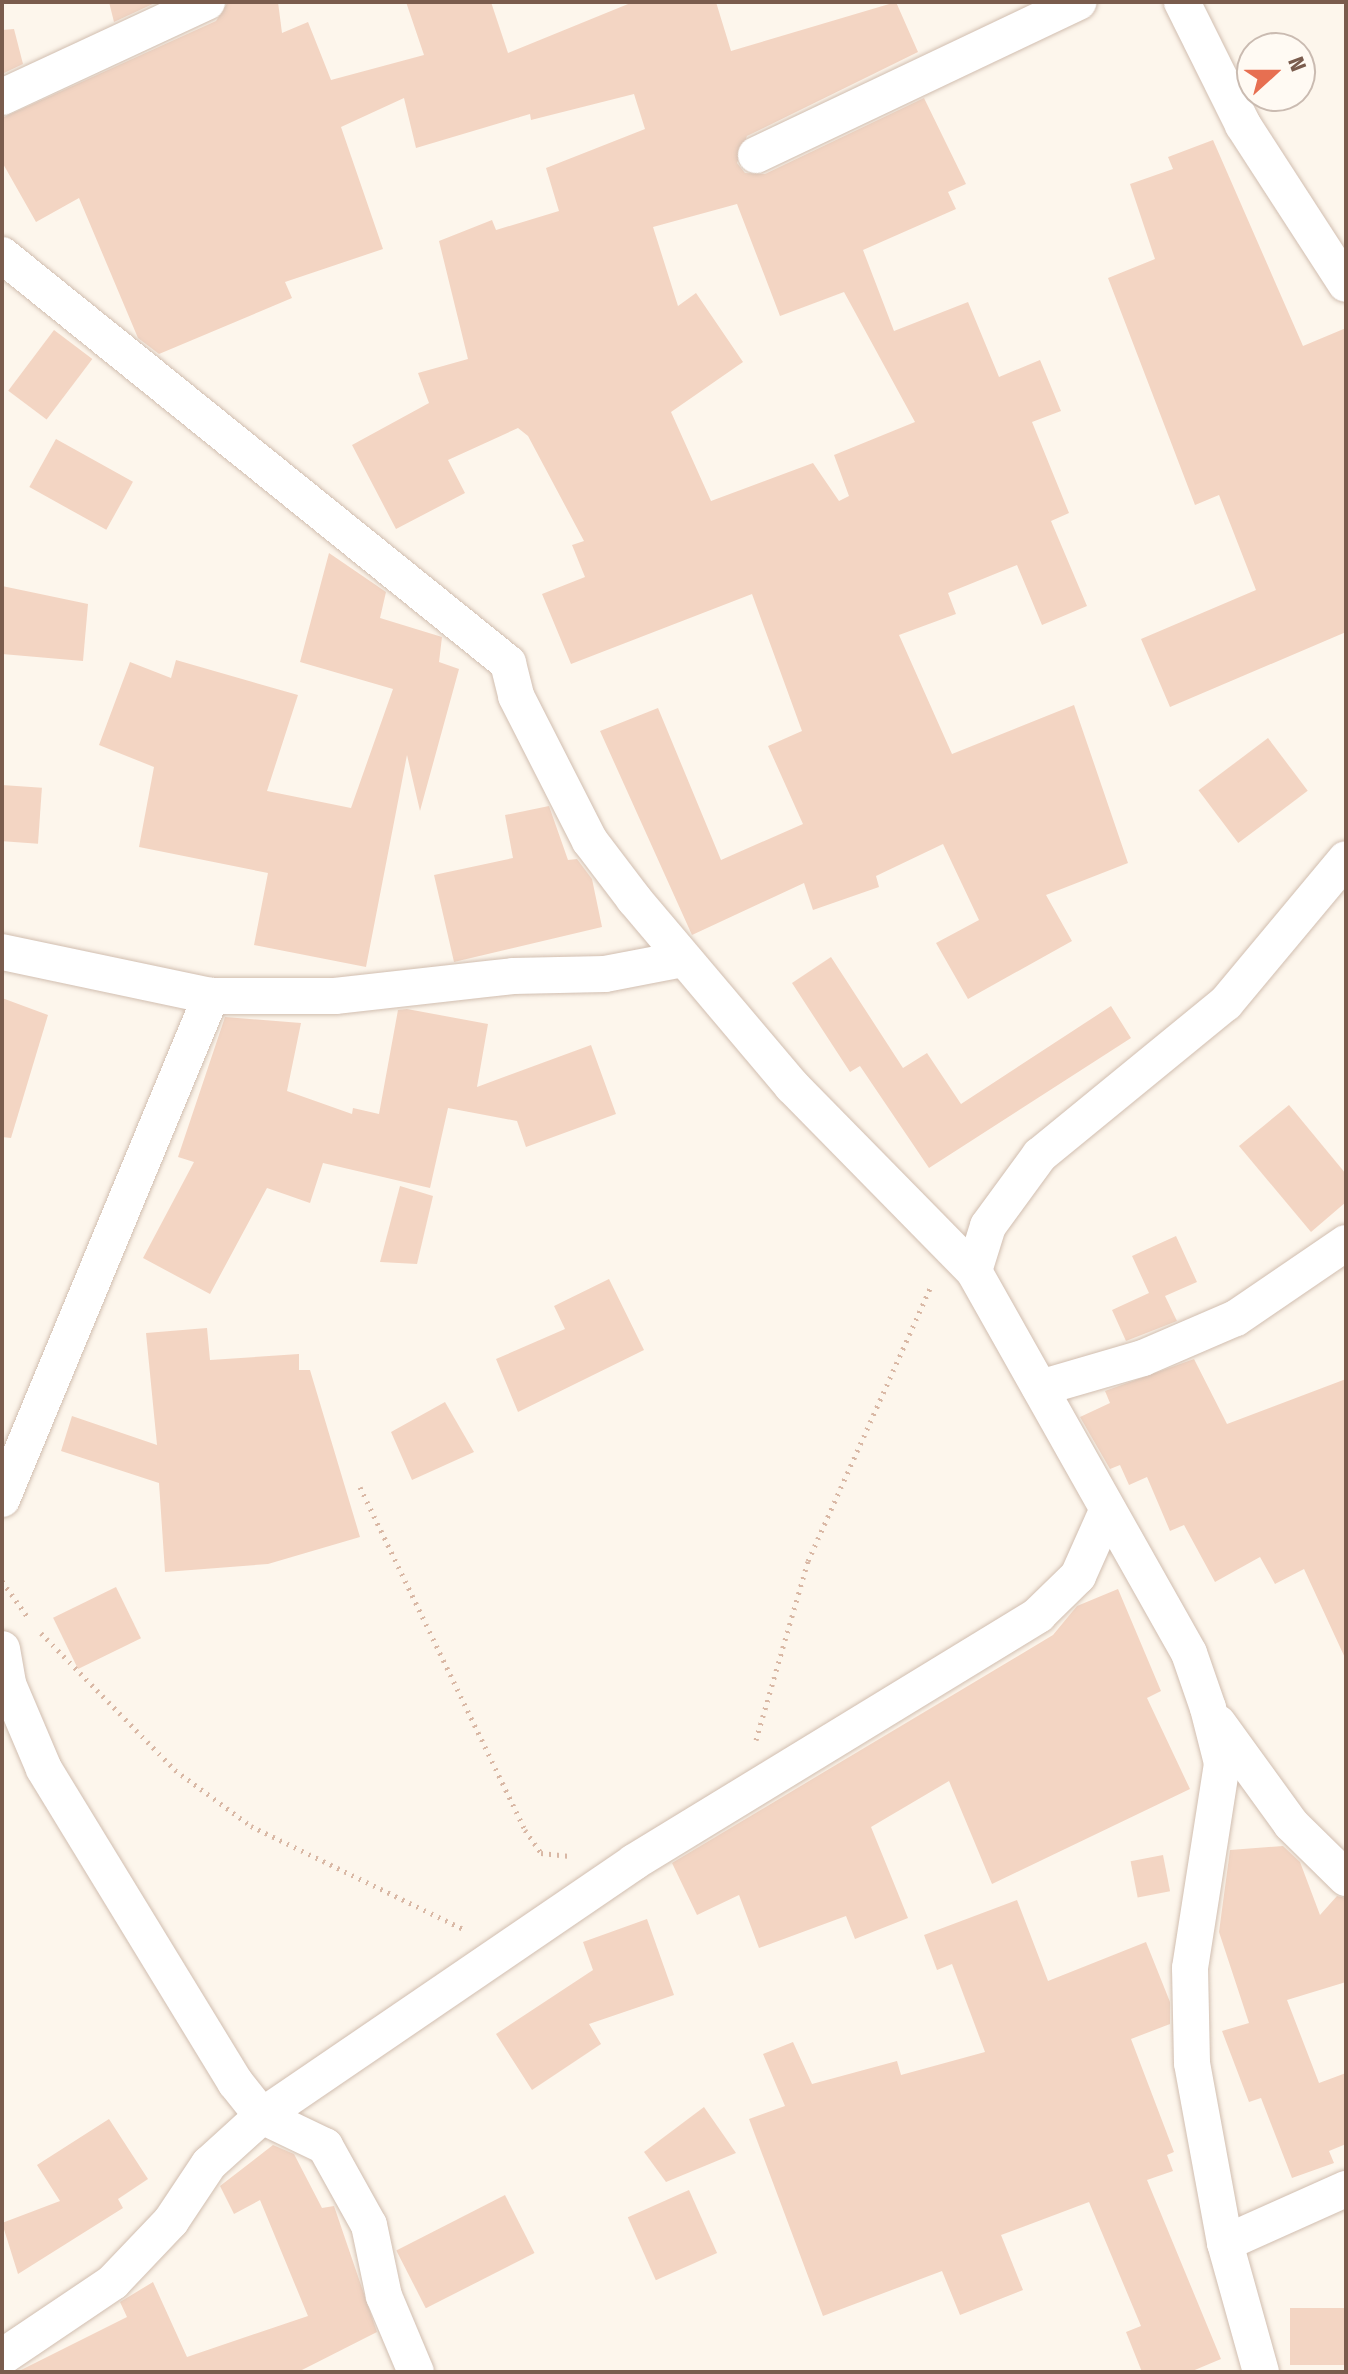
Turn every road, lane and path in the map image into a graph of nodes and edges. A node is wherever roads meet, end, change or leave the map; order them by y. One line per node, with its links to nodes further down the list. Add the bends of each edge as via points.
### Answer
1 (207, 2): 4 (street)
2 (1078, 2): 5 (street)
3 (1182, 2): 7 (street, via 1243,125)
4 (2, 97)
5 (756, 155)
6 (2, 255): 10 (street, via 508,663 516,696 590,841)
7 (1346, 284)
8 (1346, 859): 14 (street, via 1226,1003 1040,1155 988,1226)
9 (2, 952): 11 (street)
10 (683, 959): 11 (street, via 605,974 513,976 335,996); 13 (street, via 792,1086)
11 (211, 996): 17 (street)
12 (1346, 1243): 15 (street, via 1236,1318 1143,1358)
13 (947, 1246): 14 (street); 22 (path, via 808,1561)
14 (974, 1271): 15 (street)
15 (1040, 1388): 18 (street)
16 (360, 1487): 23 (path, via 440,1662 541,1853)
17 (2, 1499)
18 (1106, 1513): 21 (street, via 1189,1653); 22 (street, via 1078,1576 1038,1615)
19 (2, 1581): 25 (path, via 100,1702 175,1770 251,1826)
20 (2, 1649): 26 (street, via 8,1684 44,1769)
21 (1208, 1708): 24 (street, via 1291,1824); 28 (street, via 1222,1763 1190,1968 1192,2063)
22 (742, 1794): 23 (street)
23 (634, 1862): 25 (street)
24 (1346, 1878)
25 (506, 1949): 26 (street)
26 (262, 2116): 29 (street, via 209,2164 171,2221 113,2282); 31 (street, via 325,2146 369,2225 384,2296)
27 (1346, 2189): 28 (street)
28 (1225, 2243): 30 (street)
29 (2, 2357)
30 (1254, 2369)
31 (416, 2372)

